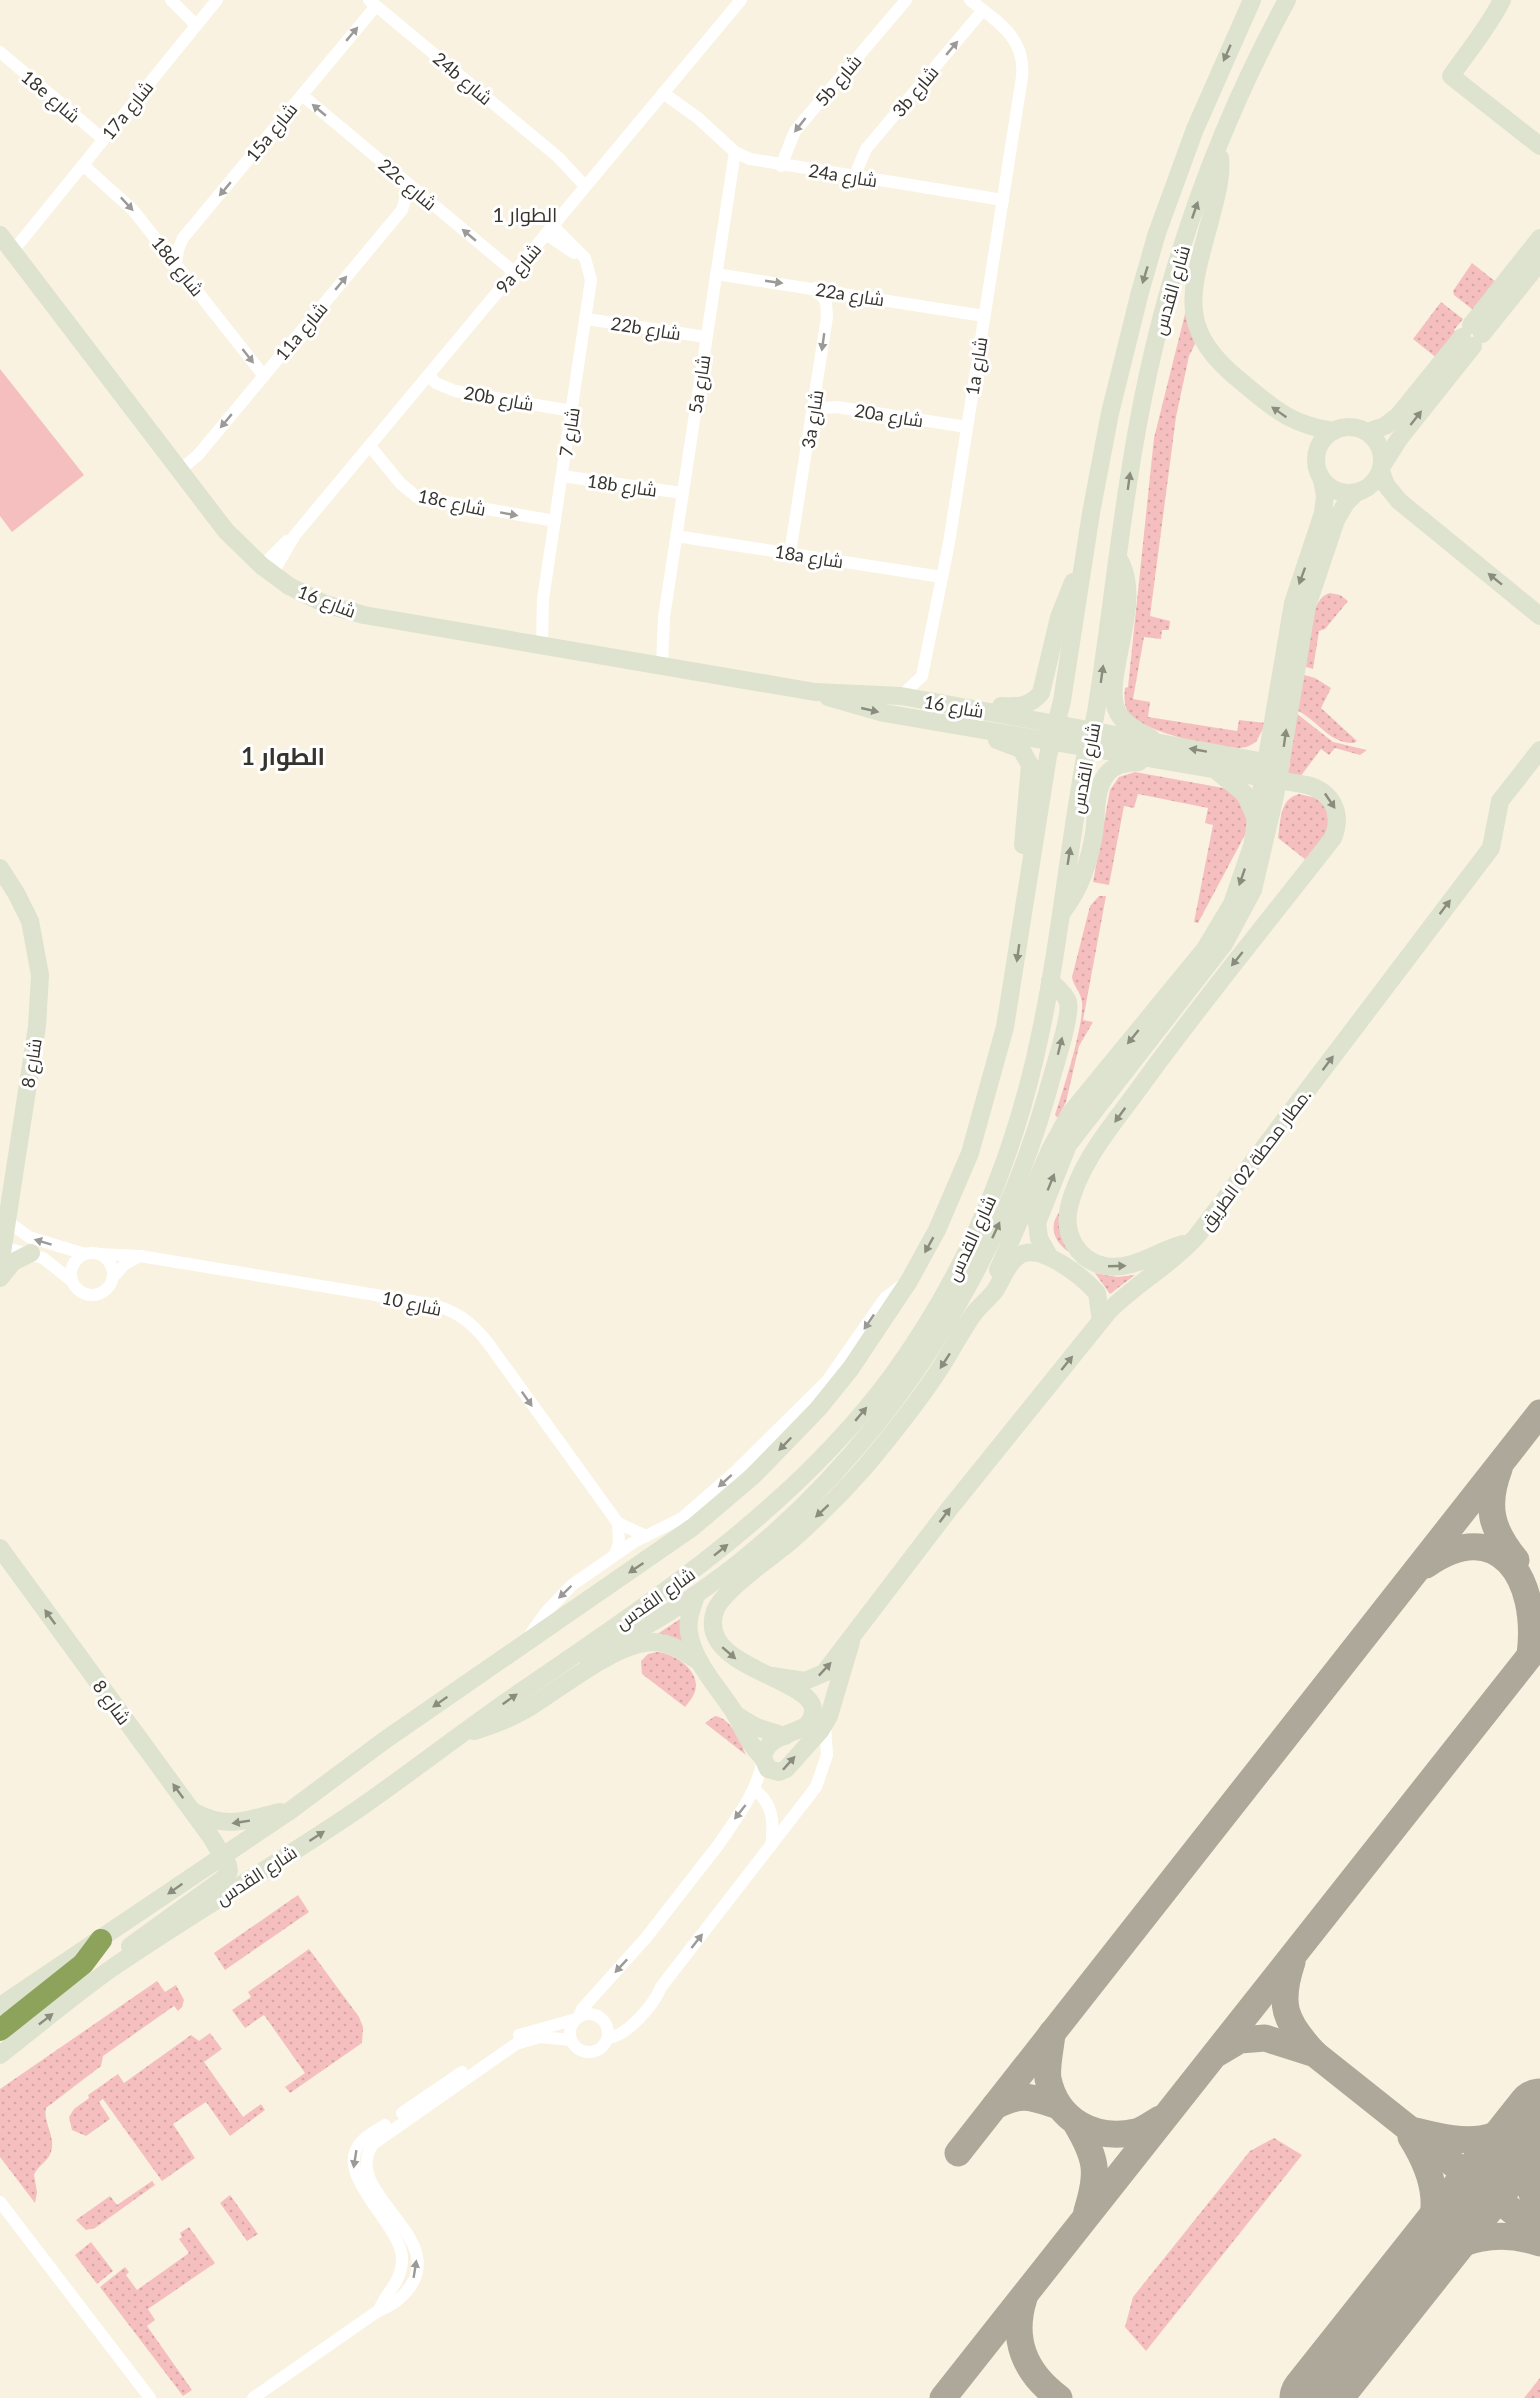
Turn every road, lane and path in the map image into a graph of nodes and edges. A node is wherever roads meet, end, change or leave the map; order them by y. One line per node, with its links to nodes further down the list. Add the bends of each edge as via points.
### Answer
1 (171, 0): 12 (street)
2 (178, 0): 12 (street)
3 (217, 0): 12 (street, 17a شارع)
4 (741, 0): 14 (street, 9a شارع)
5 (906, 0): 21 (street, 5b شارع, one-way to 21, via 799,126)
6 (970, 0): 11 (street)
7 (1252, 0): 56 (street, شارع القدس, one-way to 56, via 1195,129 1148,262 1110,414)
8 (1287, 0): 18 (street, شارع القدس)
9 (1502, 0): 17 (street, via 1483,34 1478,52 1457,80)
10 (373, 3): 15 (street, 15a شارع, one-way to 10); 24 (street, 24b شارع)
11 (983, 10): 22 (street, 3b شارع, one-way to 11, via 866,149); 25 (street, 1a شارع, via 1011,35 1023,54)
12 (199, 21): 16 (street, 17a شارع)
13 (0, 52): 16 (street, 18e شارع)
14 (667, 89): 19 (street, 24a شارع); 24 (street, 9a شارع)
15 (302, 95): 23 (street, 22c شارع, one-way to 15); 30 (street, 15a شارع, one-way to 30, via 183,238)
16 (103, 139): 20 (street, 17a شارع)
17 (1540, 146)
18 (1219, 148): 44 (street, one-way to 18, via 1299,424 1277,412 1221,366 1201,339 1192,296 1219,186); 57 (street, شارع القدس, one-way to 18, via 1150,365 1183,246)
19 (735, 152): 21 (street, 24a شارع); 32 (street, 5a شارع)
20 (84, 165): 28 (street, 17a شارع, via 37,221); 30 (street, 18d شارع, one-way to 30, via 128,205)
21 (781, 166): 22 (street, 24a شارع)
22 (854, 177): 25 (street, 24a شارع)
23 (405, 181): 31 (street, 22c شارع, one-way to 23); 39 (street, 11a شارع, one-way to 23, via 402,210 407,193)
24 (588, 182): 26 (street, 9a شارع)
25 (1003, 200): 35 (street, 1a شارع)
26 (549, 230): 31 (street, 9a شارع); 36 (street, شارع 7, via 579,251 588,266 591,290)
27 (1540, 238): 33 (street)
28 (6, 242): 48 (street, شارع 16)
29 (1540, 262): 33 (street)
30 (176, 263): 39 (street, 18d شارع, one-way to 39)
31 (514, 272): 40 (street, 9a شارع)
32 (716, 274): 34 (street, 22a شارع, one-way to 34); 37 (street, 5a شارع)
33 (1513, 285): 38 (street)
34 (815, 288): 35 (street, 22a شارع); 42 (street, 3a شارع, one-way to 42, via 826,301 827,309)
35 (984, 316): 43 (street, 1a شارع)
36 (586, 319): 37 (street, 22b شارع); 41 (street, شارع 7)
37 (706, 337): 51 (street, 5a شارع)
38 (1452, 361): 45 (street, via 1398,417); 47 (street, one-way to 38)
39 (264, 376): 48 (street, 11a شارع, one-way to 48, via 198,455)
40 (429, 376): 41 (street, 20b شارع, via 455,391); 46 (street, 9a شارع)
41 (572, 411): 49 (street, شارع 7)
42 (813, 416): 43 (street, 20a شارع, via 824,408 837,406); 55 (street, 3a شارع)
43 (967, 427): 59 (street, 1a شارع)
44 (1334, 431): 45 (street, via 1349,427); 50 (street, via 1323,439 1317,452 1316,466)
45 (1367, 432): 47 (street, via 1378,444)
46 (370, 446): 53 (street, 18c شارع, one-way to 53, via 400,483 417,497); 58 (street, 9a شارع)
47 (1382, 468): 52 (street, via 1369,488); 60 (street, one-way to 47, via 1399,501 1386,484)
48 (179, 471): 58 (street, شارع 16, via 226,531)
49 (562, 476): 51 (street, 18b شارع); 53 (street, شارع 7)
50 (1322, 480): 52 (street, via 1337,492); 69 (street, one-way to 69, via 1323,513 1293,603)
51 (682, 493): 54 (street, 5a شارع)
52 (1356, 493): 76 (street, one-way to 52, via 1307,606 1336,520)
53 (555, 521): 61 (street, شارع 7)
54 (676, 536): 55 (street, 18a شارع); 62 (street, 5a شارع)
55 (790, 553): 59 (street, 18a شارع)
56 (1084, 555): 67 (street, via 1059,617 1041,693 1022,706); 70 (street, شارع القدس, via 1062,701)
57 (1118, 556): 71 (street, شارع القدس, one-way to 57); 73 (street, via 1125,569 1128,596 1114,693 1116,707 1128,724)
58 (267, 570): 61 (street, شارع 16, via 306,596 344,611)
59 (942, 577): 63 (street, 1a شارع)
60 (1540, 616)
61 (537, 644): 62 (street, شارع 16)
62 (657, 664): 64 (street, شارع 16)
63 (922, 676): 65 (street); 66 (street)
64 (815, 692): 65 (street, شارع 16); 68 (street, شارع 16, one-way to 68, via 870,710)
65 (901, 696): 66 (street, شارع 16)
66 (933, 702): 67 (street, شارع 16)
67 (959, 706): 70 (street, شارع 16)
68 (956, 726): 70 (street, شارع 16); 79 (street, via 1017,746 1028,758 1023,850)
69 (1271, 730): 74 (street, via 1256,746); 76 (street)
70 (1053, 733): 71 (street, شارع 16); 79 (street, شارع القدس)
71 (1090, 740): 73 (street, مطار محطة 02 الطريق.); 80 (street, شارع القدس, one-way to 71)
72 (1540, 750): 86 (street, مطار محطة 02 الطريق., one-way to 72, via 1491,848 1500,801)
73 (1160, 752): 74 (street, مطار محطة 02 الطريق., one-way to 73); 75 (street, مطار محطة 02 الطريق.); 80 (street, via 1118,765 1105,776 1084,875)
74 (1234, 756): 76 (street, مطار محطة 02 الطريق.)
75 (1214, 770): 76 (street, مطار محطة 02 الطريق.); 77 (street, via 1245,794)
76 (1272, 771): 77 (street); 86 (street, مطار محطة 02 الطريق., one-way to 86, via 1316,787 1329,797 1337,813 1333,838 1195,1012 1100,1143 1082,1173 1069,1208 1069,1233 1074,1245 1082,1255 1104,1266 1129,1265); 92 (street, one-way to 76, via 1039,1238 1037,1223 1064,1152 1079,1127 1235,927 1258,875)
77 (1257, 821): 99 (street, one-way to 99, via 1242,877 1221,926 1069,1115)
78 (0, 868): 84 (street, شارع 8, via 30,921 40,975 39,1009)
79 (1026, 895): 98 (street, شارع القدس, one-way to 98, via 1005,1027 983,1111 942,1219)
80 (1061, 914): 81 (street, شارع القدس)
81 (1050, 981): 82 (street, one-way to 81, via 1068,1006 1065,996); 83 (street, شارع القدس, via 1035,1059)
82 (1035, 1131): 83 (street); 94 (street, one-way to 82, via 1009,1201)
83 (1009, 1150): 85 (street, شارع القدس)
84 (6, 1220): 87 (street, شارع 8); 89 (street, one-way to 84, via 37,1240)
85 (972, 1241): 94 (street); 109 (street, شارع القدس, one-way to 85, via 710,1559 772,1506 836,1443 912,1348)
86 (1190, 1243): 100 (street, via 1124,1296)
87 (3, 1247): 88 (street); 93 (street, شارع 8)
88 (31, 1253): 96 (street, via 13,1262); 97 (street)
89 (85, 1254): 90 (street); 97 (street, via 74,1262)
90 (99, 1254): 91 (street, شارع 10); 95 (street, via 110,1263)
91 (140, 1256): 95 (street); 101 (street, شارع 10, one-way to 101, via 444,1308 469,1321)
92 (1050, 1256): 99 (street, via 1030,1252 1016,1257); 100 (street, via 1097,1293)
93 (0, 1266)
94 (977, 1268): 105 (street, via 934,1342 866,1435 794,1513)
95 (113, 1277): 97 (street, via 103,1292 92,1295 81,1292)
96 (0, 1278)
97 (72, 1281)
98 (909, 1281): 102 (street, one-way to 102, via 885,1299 826,1381 736,1471 682,1518); 107 (street, شارع القدس, one-way to 107, via 818,1409 753,1476 662,1551)
99 (976, 1311): 110 (street, one-way to 110, via 918,1400 864,1468 718,1604 713,1629 723,1650)
100 (1101, 1321): 106 (street, one-way to 100)
101 (618, 1523): 102 (street, شارع 10); 104 (street)
102 (646, 1536): 104 (street)
103 (0, 1548): 117 (street, شارع 8, one-way to 103, via 72,1636)
104 (615, 1555): 107 (street, one-way to 107, via 563,1593)
105 (696, 1596): 108 (street, via 688,1626); 109 (street, via 639,1631)
106 (852, 1637): 110 (street, one-way to 106, via 798,1681 817,1677); 112 (street)
107 (524, 1644): 118 (street, شارع القدس, one-way to 118)
108 (700, 1662): 111 (street); 113 (street, via 666,1644 641,1644 584,1671 514,1716)
109 (556, 1667): 113 (street, شارع القدس, one-way to 109)
110 (772, 1676): 114 (street, via 802,1692 811,1705 807,1725)
111 (736, 1715): 114 (street, via 756,1727); 115 (street, via 747,1740)
112 (825, 1725): 115 (street, one-way to 112, via 768,1769 782,1771); 119 (street, via 826,1755 820,1778)
113 (460, 1734): 122 (street, شارع القدس, one-way to 113, via 354,1812)
114 (785, 1736): 115 (street, via 769,1744)
115 (763, 1759): 116 (street)
116 (754, 1790): 119 (street, via 767,1800); 123 (street, one-way to 123, via 698,1880)
117 (192, 1810): 118 (street, one-way to 117, via 233,1823 215,1821); 120 (street, شارع 8)
118 (291, 1810): 120 (street, شارع القدس)
119 (771, 1846): 125 (street, one-way to 119, via 620,2035 628,2026 636,2011 661,1987)
120 (224, 1856): 121 (street, شارع القدس, one-way to 121); 122 (street, via 227,1875 148,1930)
121 (101, 1940): 124 (highway, via 83,1964)
122 (109, 1970): 127 (street, شارع القدس, one-way to 122)
123 (577, 2018): 125 (street, via 590,2014 600,2017 607,2026); 126 (street, via 571,2027); 129 (street, one-way to 129, via 517,2036 358,2146 353,2161 356,2177 395,2235 402,2258 399,2280)
124 (2, 2021)
125 (608, 2037): 126 (street, via 599,2050 588,2053 576,2048)
126 (571, 2040): 129 (street, one-way to 126, via 388,2308 405,2294 416,2274 417,2263 412,2241 368,2177 365,2163 369,2150 378,2139 516,2044 540,2037)
127 (0, 2055)
128 (0, 2202): 130 (street)
129 (379, 2310): 131 (street)
130 (150, 2398)
131 (253, 2398)

